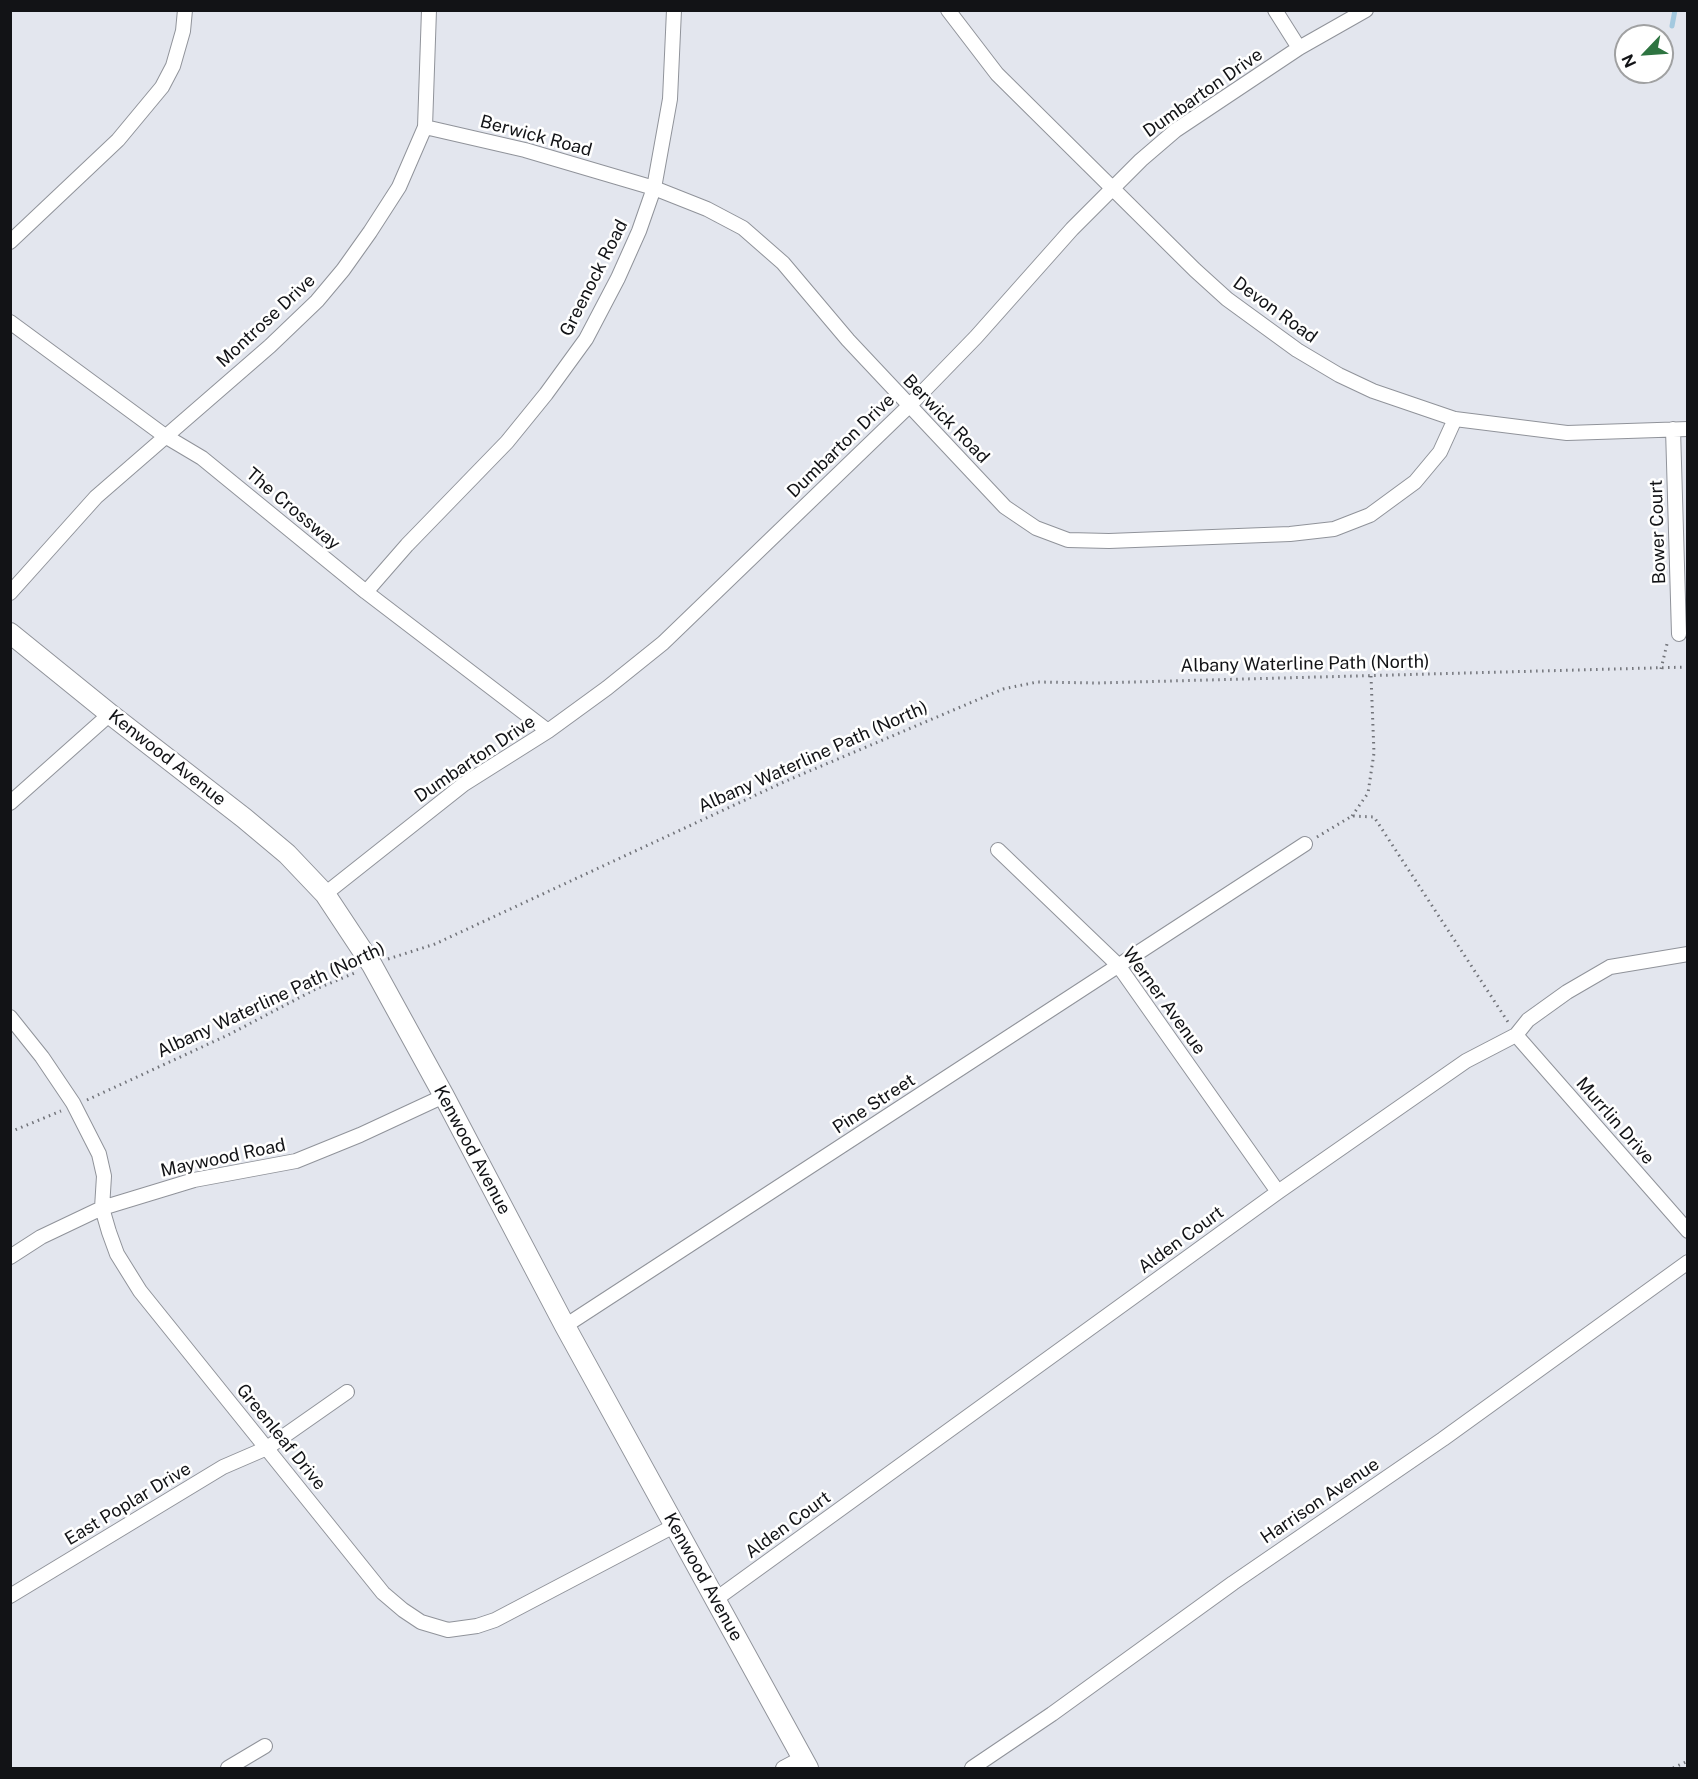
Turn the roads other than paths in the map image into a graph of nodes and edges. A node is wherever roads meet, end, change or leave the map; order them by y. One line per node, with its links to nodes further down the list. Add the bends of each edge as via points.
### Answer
1 (185, 10): 11 (street, via 173,66 162,87 118,140)
2 (429, 10): 8 (street, Montrose Drive)
3 (674, 10): 10 (street, Greenock Road, via 670,99)
4 (948, 10): 9 (street, Devon Road, via 997,74)
5 (1275, 10): 7 (street)
6 (1366, 10): 7 (street, Dumbarton Drive)
7 (1299, 48): 9 (street, Dumbarton Drive, via 1176,130)
8 (425, 127): 10 (street, Berwick Road, via 525,150); 17 (street, Montrose Drive, via 399,187 330,286 270,346)
9 (1114, 188): 13 (street, Dumbarton Drive); 14 (street, Devon Road, via 1219,292 1297,350 1373,391)
10 (654, 189): 13 (street, Berwick Road, via 743,228 783,263); 18 (street, Greenock Road, via 618,278 586,339 507,442)
11 (10, 242)
12 (10, 322): 17 (street, The Crossway)
13 (909, 406): 14 (street, Berwick Road, via 1005,507 1035,528 1068,540 1109,541 1334,529 1370,515 1415,482 1440,452); 23 (street, Dumbarton Drive, via 663,643)
14 (1455, 418): 15 (street, Devon Road, via 1567,433)
15 (1673, 429): 16 (street, Devon Road); 21 (street, Bower Court)
16 (1688, 429)
17 (165, 436): 18 (street, The Crossway, via 202,458); 19 (street, Montrose Drive, via 96,497)
18 (366, 592): 23 (street, The Crossway)
19 (10, 593)
20 (10, 633): 22 (street, Kenwood Avenue)
21 (1679, 634)
22 (110, 714): 24 (street); 27 (street, Kenwood Avenue, via 244,818 287,854)
23 (548, 731): 27 (street, Dumbarton Drive, via 464,784)
24 (10, 803)
25 (1305, 844): 29 (street, Pine Street)
26 (998, 850): 29 (street, Werner Avenue)
27 (325, 894): 32 (street, Kenwood Avenue, via 372,965)
28 (1688, 954): 31 (street, Alden Court, via 1610,968 1567,992 1528,1020)
29 (1118, 965): 33 (street, Werner Avenue); 38 (street, Pine Street)
30 (10, 1017): 34 (street, Greenleaf Drive, via 74,1105 99,1154 104,1176)
31 (1516, 1035): 33 (street, Alden Court, via 1466,1061); 35 (street, Murrlin Drive)
32 (444, 1096): 34 (street, Maywood Road, via 296,1161 194,1180); 38 (street, Kenwood Avenue)
33 (1278, 1192): 43 (street, Alden Court)
34 (102, 1208): 36 (street, Maywood Road, via 41,1237); 40 (street, Greenleaf Drive, via 117,1254 140,1291)
35 (1688, 1231)
36 (10, 1257)
37 (1688, 1262): 48 (street, Harrison Avenue, via 1443,1439)
38 (565, 1326): 41 (street, Kenwood Avenue)
39 (348, 1392): 40 (street, East Poplar Drive)
40 (267, 1448): 41 (street, Greenleaf Drive, via 383,1593 421,1622 448,1630 495,1620); 42 (street, East Poplar Drive, via 223,1467)
41 (674, 1526): 43 (street, Kenwood Avenue)
42 (10, 1596)
43 (716, 1599): 45 (street, Kenwood Avenue)
44 (265, 1746): 46 (street)
45 (805, 1763): 47 (street)
46 (228, 1768)
47 (783, 1768)
48 (972, 1768)

